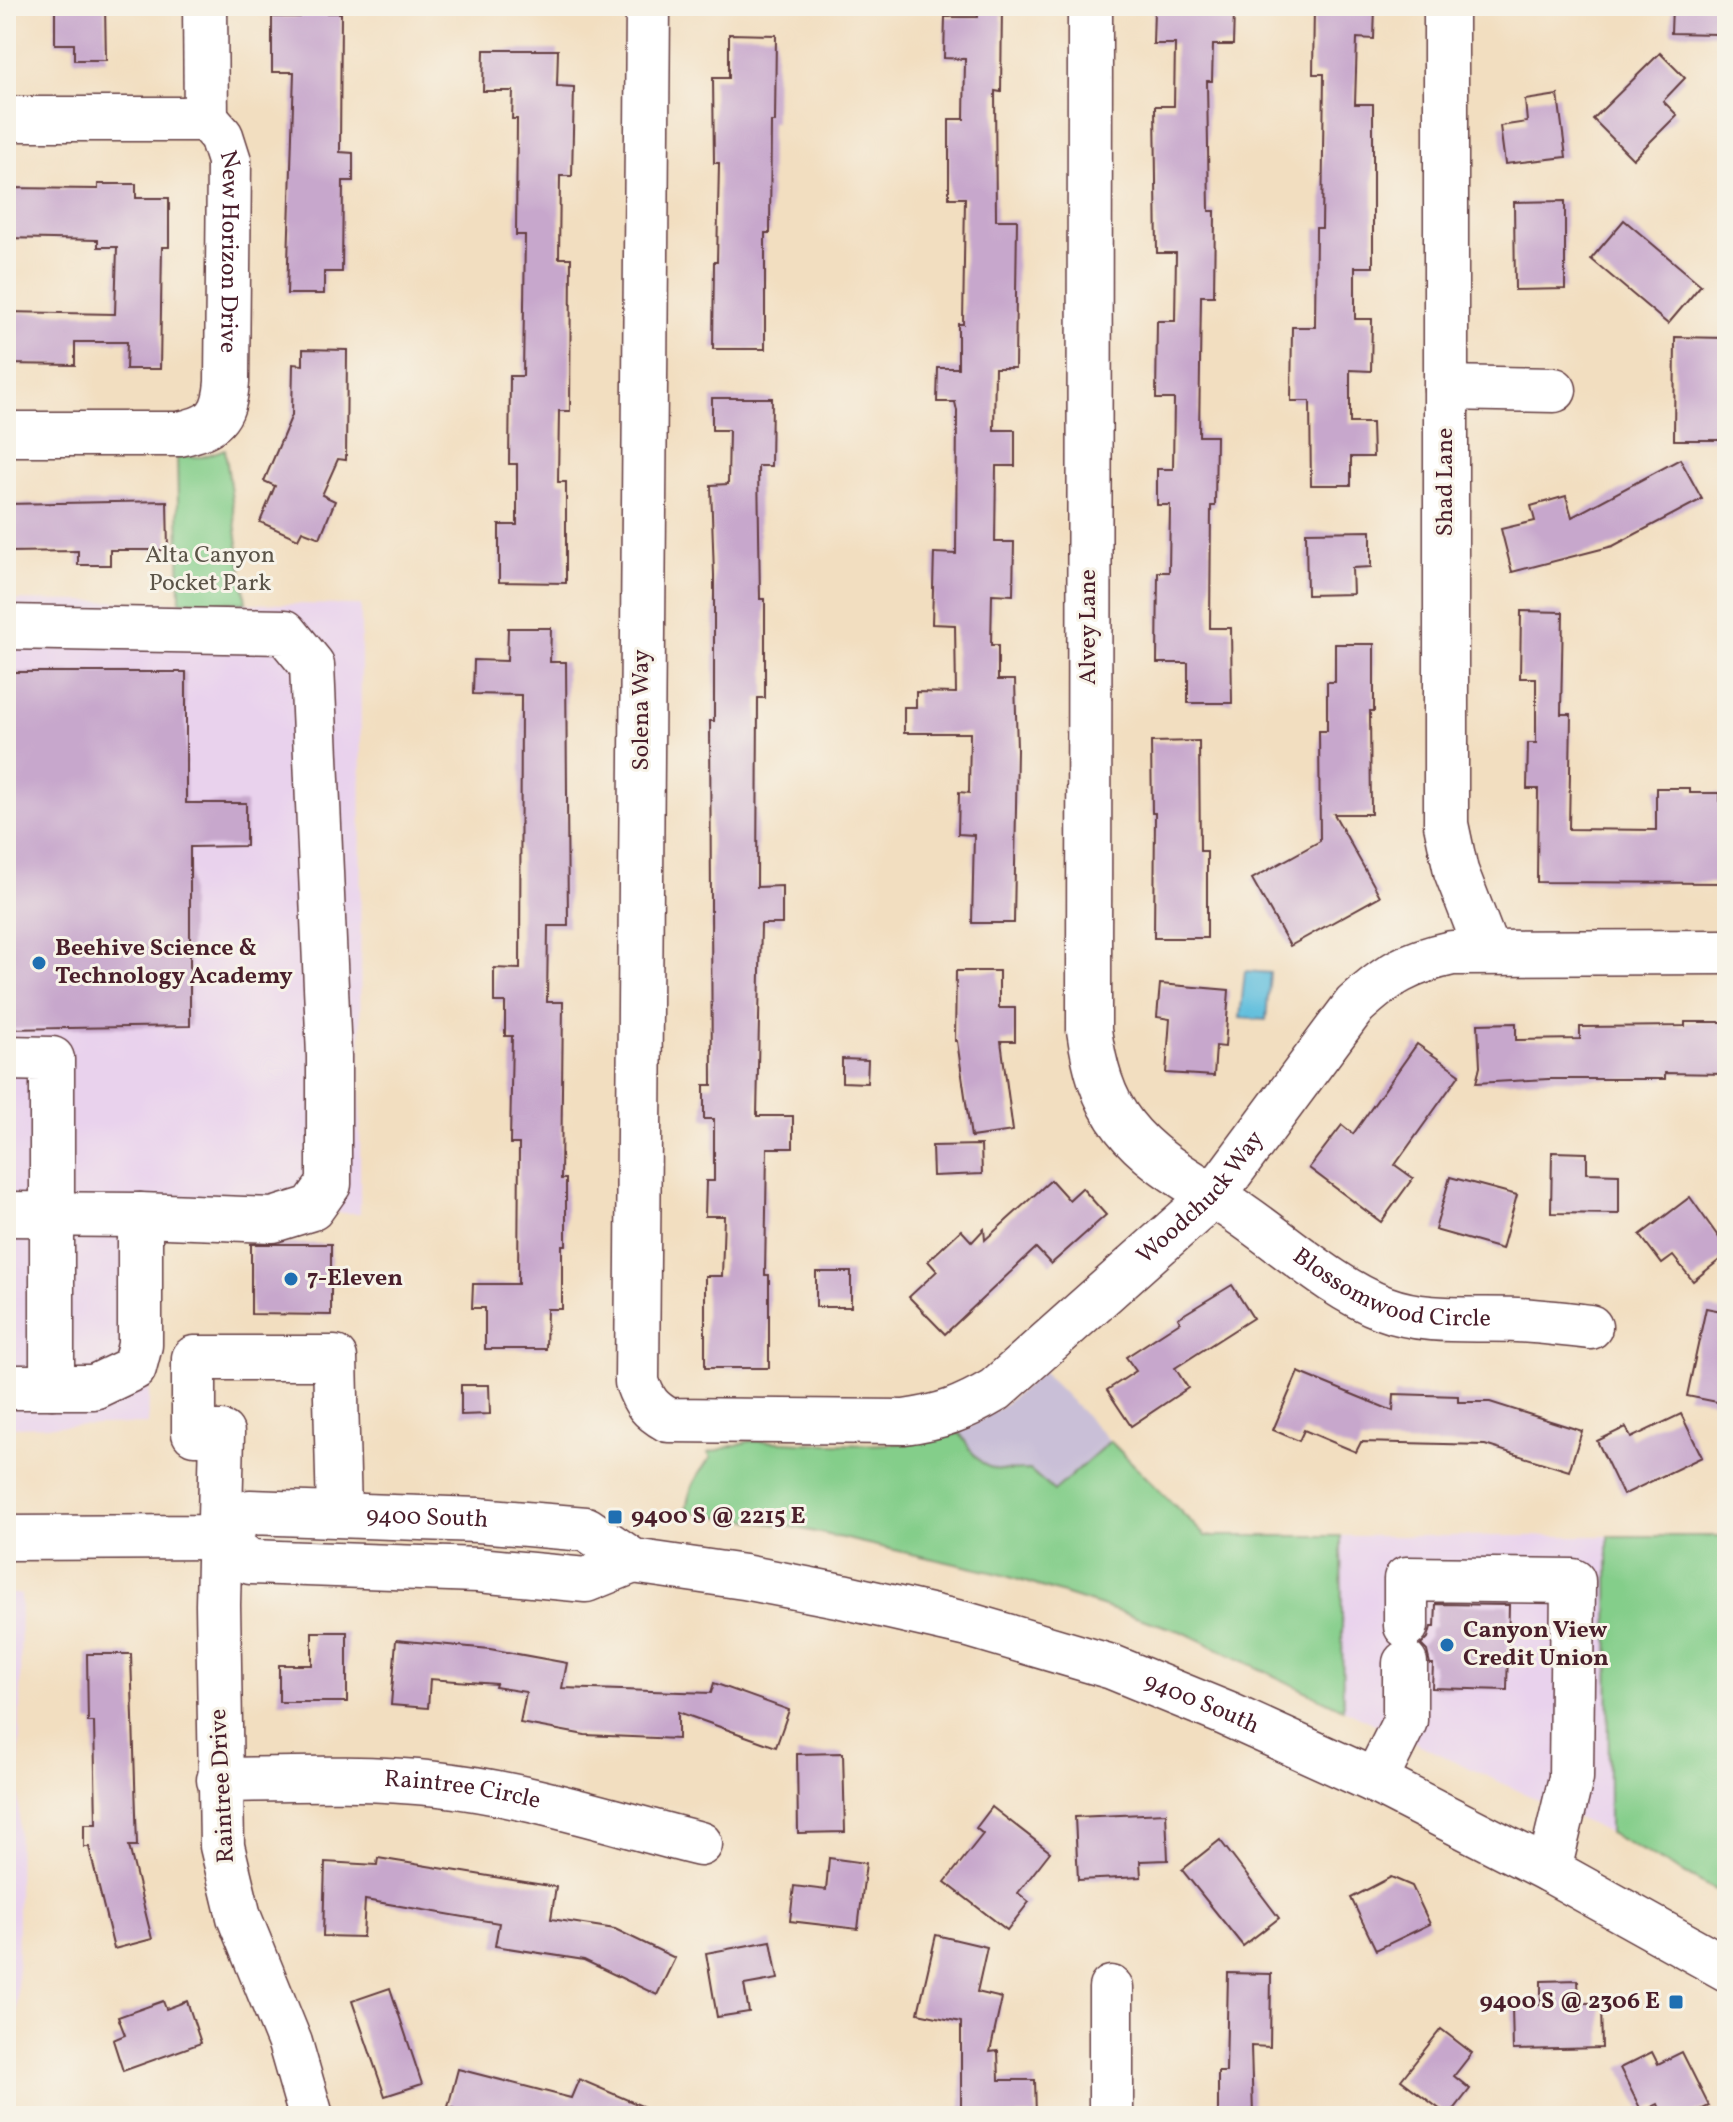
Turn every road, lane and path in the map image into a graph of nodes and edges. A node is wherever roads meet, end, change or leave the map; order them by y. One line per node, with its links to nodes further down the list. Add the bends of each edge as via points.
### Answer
1 (205, 6): 6 (street)
2 (648, 6): 21 (street, Solena Way, via 637,1382)
3 (1090, 6): 14 (street, Alvey Lane, via 1089,1030 1106,1096 1125,1127 1178,1174)
4 (1446, 6): 7 (street, Shad Lane)
5 (6, 119): 6 (street, New Horizon Drive)
6 (206, 119): 9 (street, New Horizon Drive, via 221,136 229,161 225,402 217,419 179,434)
7 (1446, 388): 8 (street); 11 (street, Shad Lane, via 1446,824 1456,871)
8 (1554, 390)
9 (6, 434)
10 (6, 627): 17 (street, via 285,632 312,665 329,1056 329,1184 312,1208 273,1220)
11 (1487, 951): 12 (street, Woodchuck Way); 14 (street, Woodchuck Way, via 1416,961 1383,979 1355,1005)
12 (1727, 952)
13 (6, 1058): 16 (street, via 52,1059)
14 (1214, 1195): 18 (street, Blossomwood Circle, via 1347,1289 1384,1308 1429,1319); 21 (street, Woodchuck Way, via 995,1390 966,1408 904,1422 668,1420)
15 (6, 1214): 16 (street)
16 (53, 1214): 17 (street); 20 (street)
17 (140, 1215): 20 (street, via 140,1345 134,1368 94,1387)
18 (1590, 1327)
19 (6, 1387): 20 (street)
20 (52, 1387)
21 (651, 1410)
22 (339, 1514): 23 (street, 9400 South, via 250,1512); 23 (street, Raintree Drive, via 335,1358 194,1358 194,1433 222,1433); 25 (street, 9400 South, via 586,1529)
23 (218, 1537): 24 (street); 25 (street, 9400 South, via 250,1562 478,1570 586,1580); 26 (street, Raintree Drive)
24 (6, 1538)
25 (633, 1561): 27 (street, 9400 South, via 842,1596 998,1633 1112,1667)
26 (219, 1780): 28 (street, Raintree Circle, via 441,1784); 32 (street, Raintree Drive, via 222,1846 239,1917 290,2043)
27 (1375, 1781): 29 (street, 9400 South); 29 (street, via 1405,1721 1406,1579 1573,1581 1571,1778)
28 (700, 1844)
29 (1549, 1870): 30 (street, 9400 South)
30 (1727, 1969)
31 (1111, 1988): 33 (street)
32 (311, 2116)
33 (1111, 2116)

